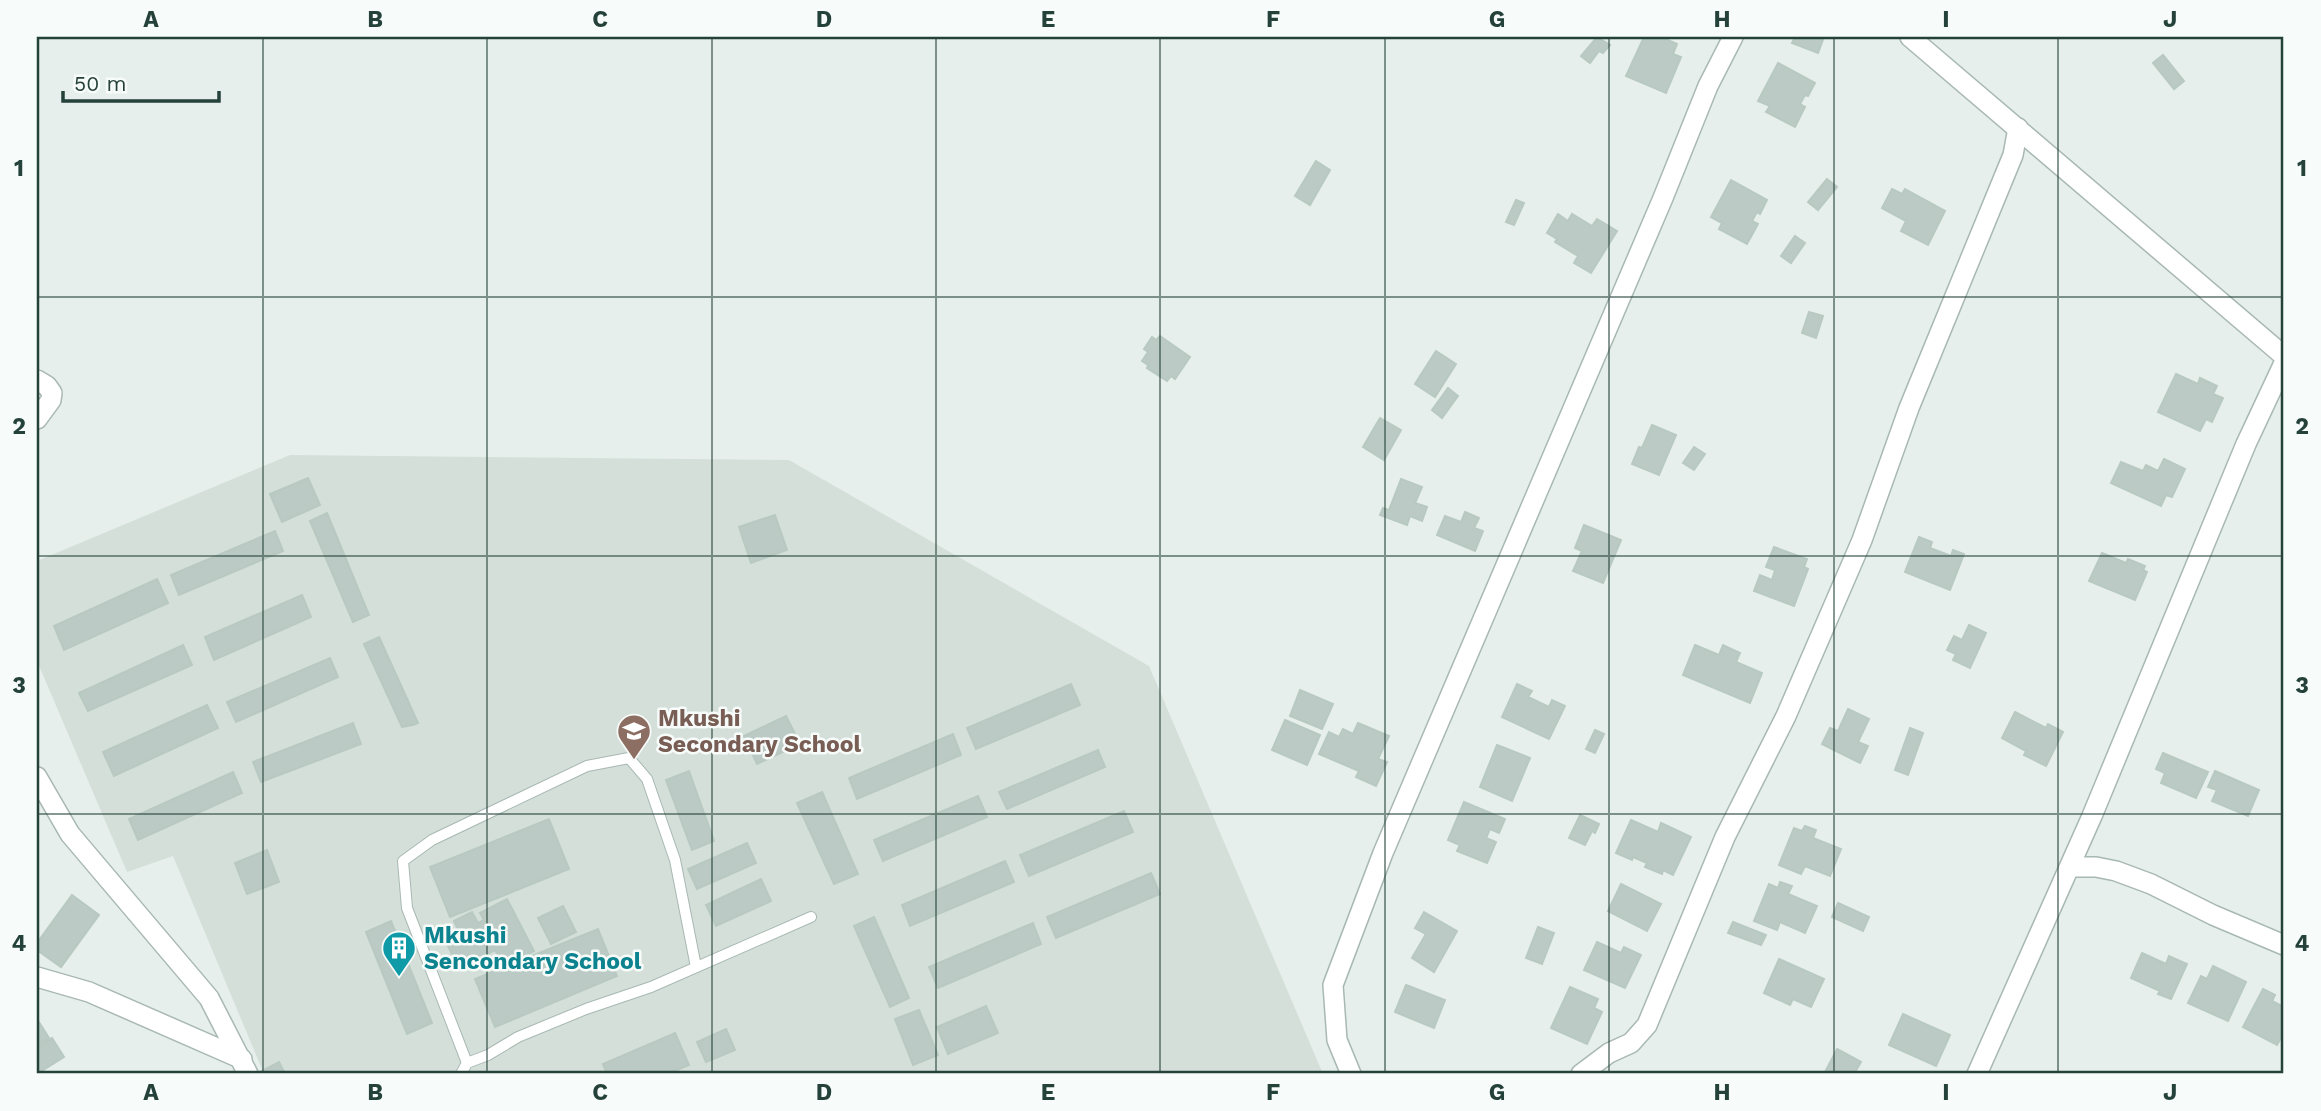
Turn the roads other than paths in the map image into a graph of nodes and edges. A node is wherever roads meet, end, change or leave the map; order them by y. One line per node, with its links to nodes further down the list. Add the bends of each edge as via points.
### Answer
1 (1733, 37): 17 (street, via 1694,117 1383,853 1333,985 1337,1040)
2 (1910, 37): 3 (street)
3 (2018, 128): 4 (street); 18 (street, via 2013,155 1909,408 1862,540 1786,716 1725,838 1647,1025 1631,1043)
4 (2284, 356)
5 (2284, 363): 9 (street)
6 (37, 380): 7 (street, via 52,394)
7 (37, 419)
8 (37, 777): 15 (street, via 70,834 209,998)
9 (2070, 867): 11 (street, via 2116,871); 19 (street)
10 (811, 918): 12 (lane)
11 (2284, 945)
12 (696, 967): 14 (lane, via 518,1037); 14 (lane, via 675,860 647,779 629,758 587,765 432,840 403,861 407,908)
13 (37, 977): 15 (street, via 89,992)
14 (467, 1063): 16 (lane)
15 (245, 1067)
16 (461, 1074)
17 (1351, 1074)
18 (1581, 1074)
19 (1977, 1074)

